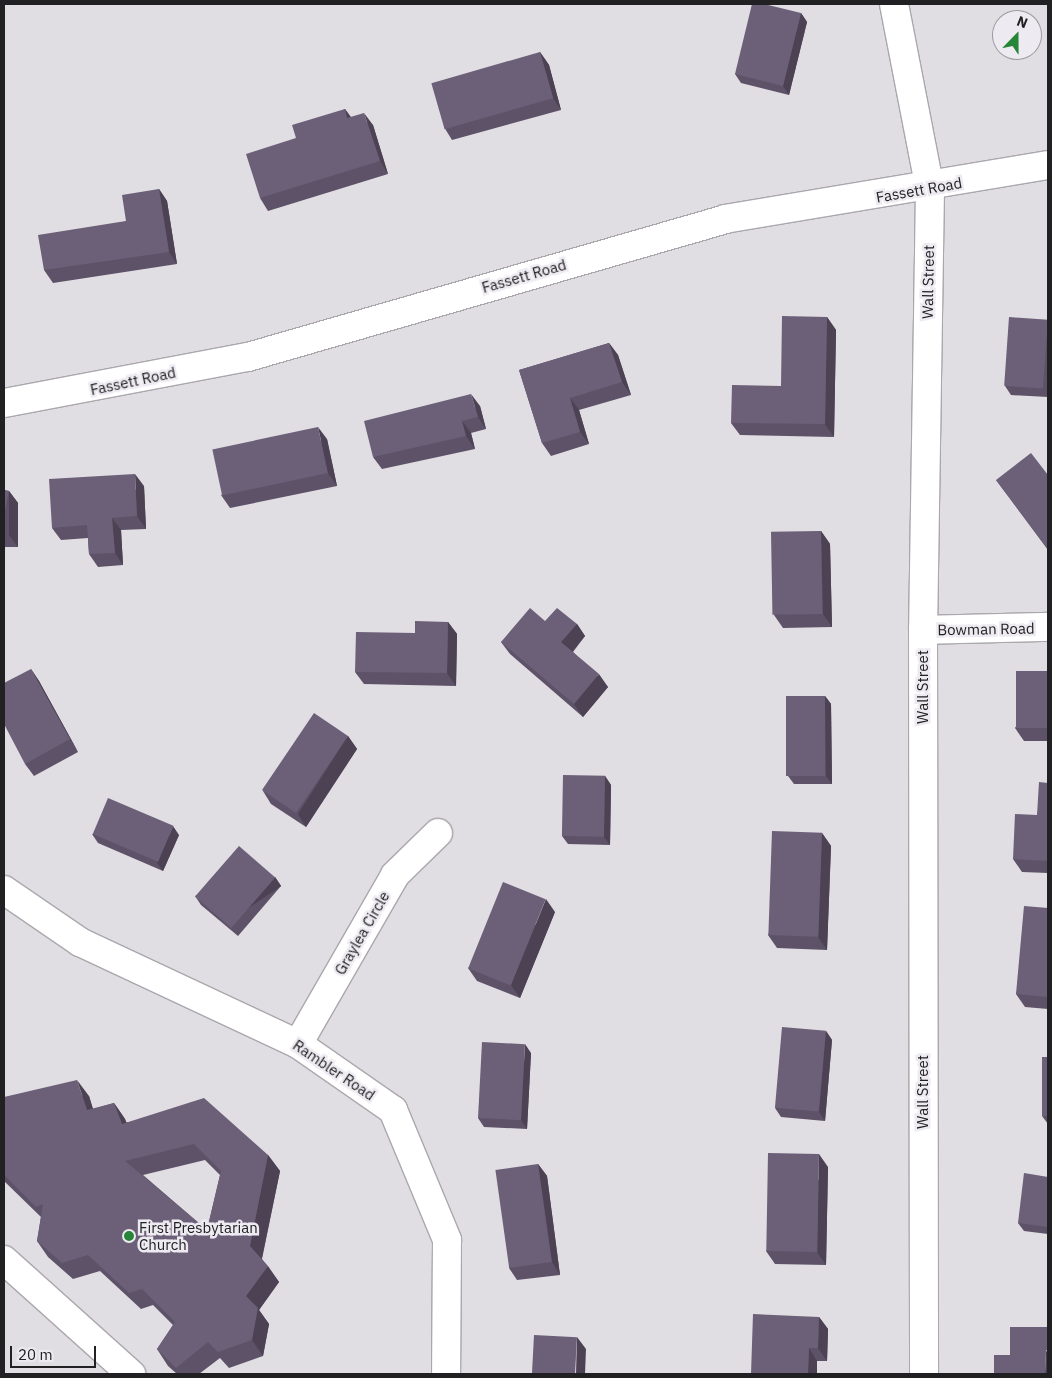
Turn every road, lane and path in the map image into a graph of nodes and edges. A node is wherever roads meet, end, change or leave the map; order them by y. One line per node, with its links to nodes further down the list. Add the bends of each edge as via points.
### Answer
1 (894, 4): 3 (street, Wall Street)
2 (1048, 165): 3 (street, Fassett Road)
3 (930, 189): 4 (street, Fassett Road, via 726,220 248,357); 6 (street, Wall Street)
4 (4, 403)
5 (1048, 627): 6 (street, Bowman Road)
6 (923, 630): 13 (street, Wall Street)
7 (438, 833): 9 (street, Graylea Circle, via 395,875)
8 (4, 890): 9 (street, Rambler Road, via 80,942)
9 (298, 1044): 12 (street, Rambler Road, via 393,1110 447,1240)
10 (4, 1260): 11 (street)
11 (131, 1374)
12 (446, 1374)
13 (924, 1374)

